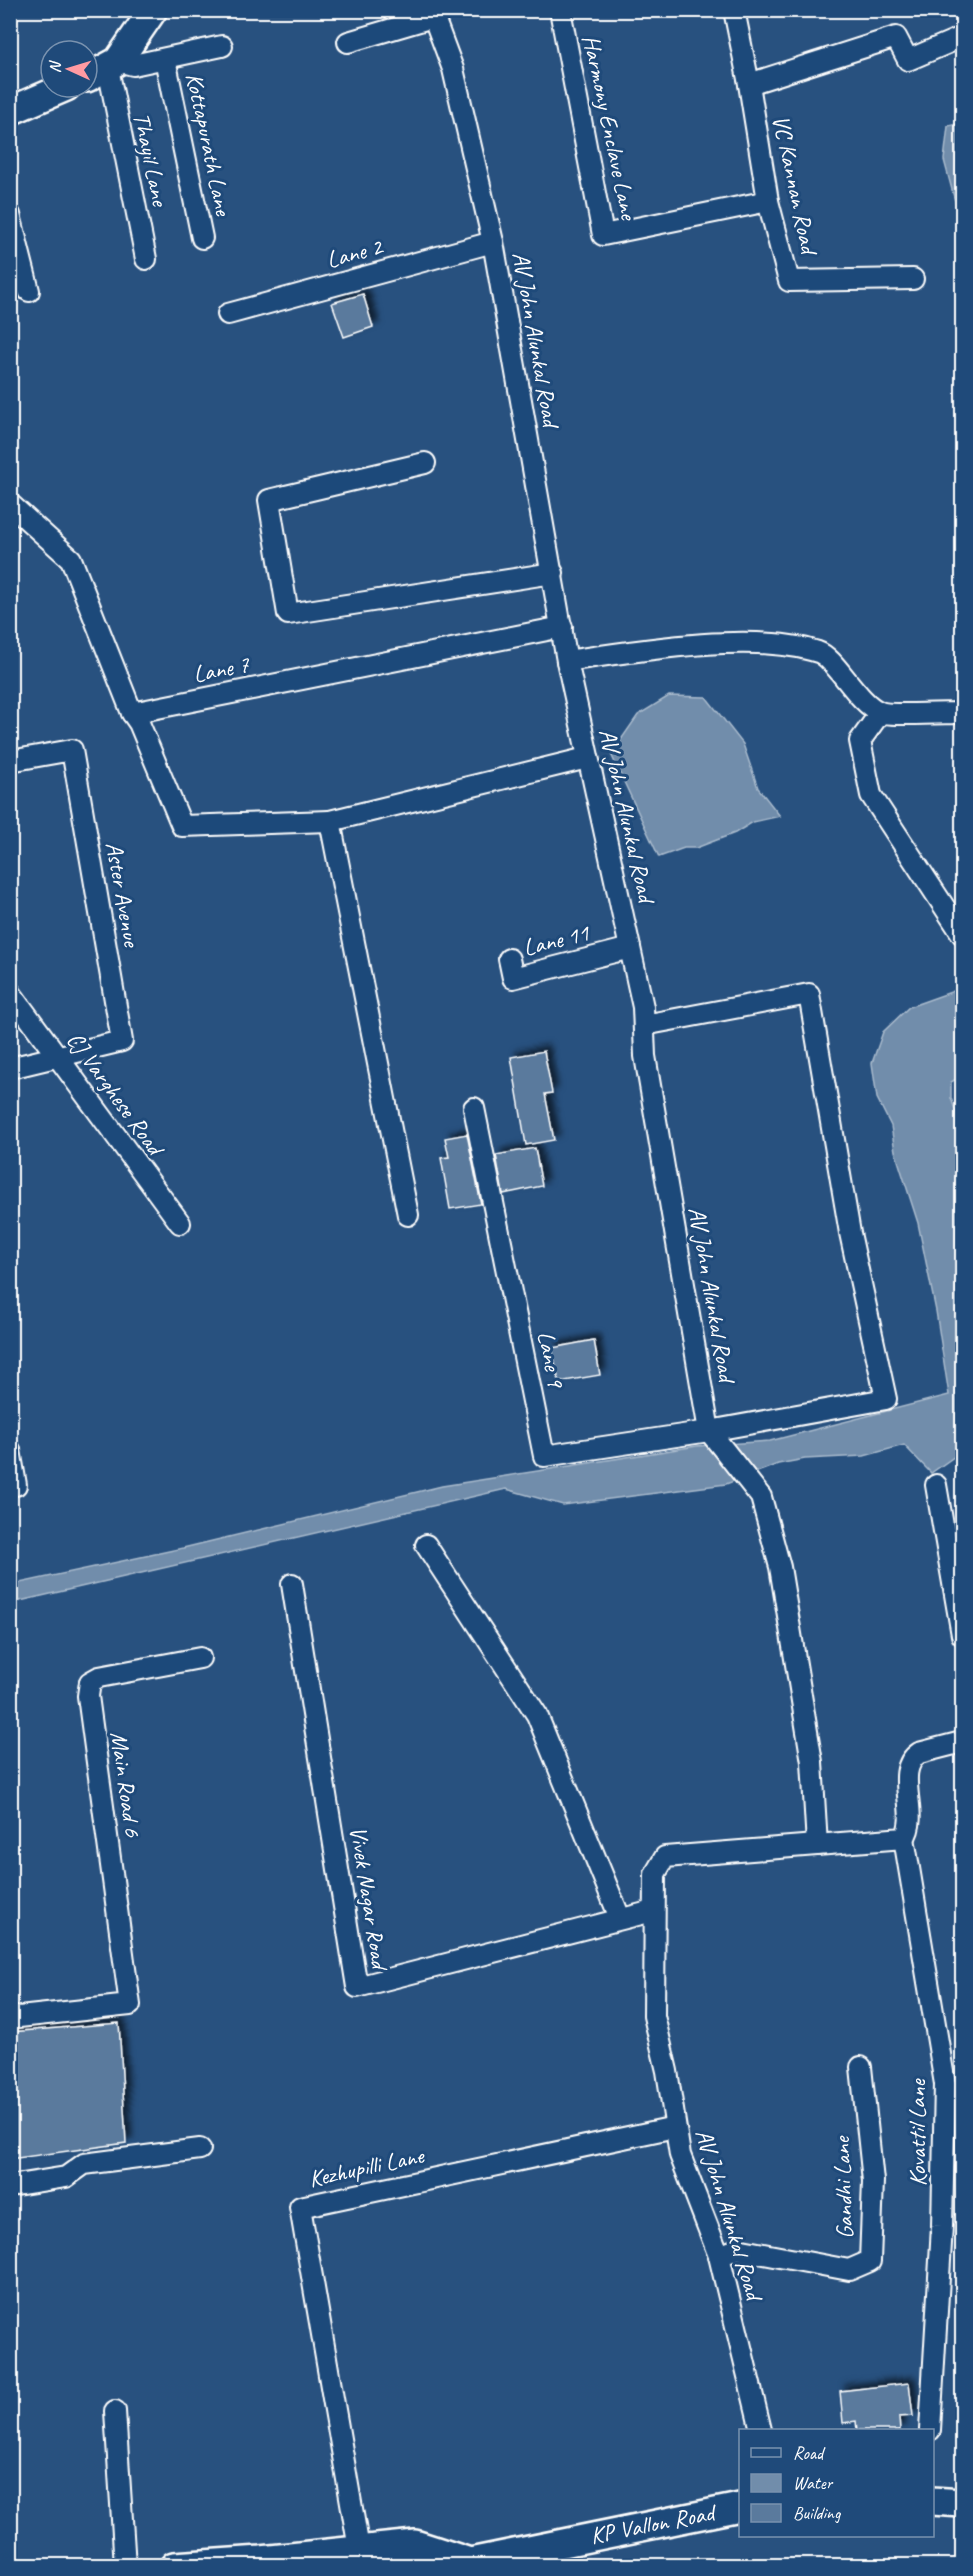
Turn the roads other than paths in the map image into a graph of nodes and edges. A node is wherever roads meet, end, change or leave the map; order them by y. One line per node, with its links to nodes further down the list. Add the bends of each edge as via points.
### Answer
1 (153, 10): 9 (street)
2 (560, 10): 13 (street, Harmony Enclave Lane, via 603,235)
3 (734, 10): 10 (street, VC Kannan Road)
4 (432, 14): 6 (street); 16 (street, AV John Alunkal Road, via 453,69)
5 (963, 37): 10 (street, via 908,60 896,37)
6 (348, 42)
7 (222, 46): 8 (street, Kottapurath Lane)
8 (165, 59): 9 (street, Kottapurath Lane); 15 (street, Kottapurath Lane)
9 (104, 69): 17 (street, Thayil Lane)
10 (749, 84): 13 (street, VC Kannan Road)
11 (39, 99): 12 (street)
12 (10, 111)
13 (768, 201): 18 (street, VC Kannan Road, via 789,281)
14 (10, 215): 19 (street)
15 (202, 238)
16 (493, 242): 20 (street, Lane 2); 23 (street, AV John Alunkal Road)
17 (146, 260)
18 (913, 279)
19 (29, 291)
20 (228, 314)
21 (425, 463): 23 (street, via 269,500 288,614)
22 (10, 504): 27 (street, via 71,559)
23 (553, 573): 24 (street, AV John Alunkal Road)
24 (562, 627): 25 (street, AV John Alunkal Road); 27 (street, Lane 7)
25 (567, 661): 26 (street, via 666,648 774,645 820,652 854,691); 29 (street, AV John Alunkal Road)
26 (880, 712): 28 (street); 33 (street, via 860,741 871,795)
27 (132, 713): 31 (street, via 182,826)
28 (963, 713)
29 (587, 758): 31 (street); 34 (street, AV John Alunkal Road)
30 (10, 761): 38 (street, Aster Avenue, via 72,750 122,1041)
31 (330, 821): 32 (street); 41 (street)
32 (292, 829)
33 (963, 934)
34 (630, 948): 35 (street, Lane 11, via 513,978); 37 (street, AV John Alunkal Road)
35 (509, 959)
36 (10, 992): 38 (street, CJ Varghese Road)
37 (644, 1025): 43 (street, AV John Alunkal Road, via 645,1056); 43 (street, via 809,994 850,1233 885,1399)
38 (56, 1056): 39 (street); 42 (street, CJ Varghese Road)
39 (10, 1068)
40 (474, 1108): 43 (street, Lane 9, via 544,1456)
41 (408, 1215)
42 (180, 1223)
43 (709, 1431): 53 (street, AV John Alunkal Road, via 761,1497 780,1567 812,1762)
44 (10, 1450): 45 (street)
45 (16, 1485)
46 (936, 1485): 49 (street)
47 (426, 1545): 55 (street, via 537,1715)
48 (292, 1584): 55 (street, Vivek Nagar Road, via 357,1987)
49 (963, 1635)
50 (200, 1658): 56 (street, Main Road 6, via 90,1682 88,1696 130,2005)
51 (963, 1742): 52 (street, via 913,1757 908,1775 910,1830)
52 (904, 1838): 53 (street); 64 (street, Kovattil Lane, via 945,2085 942,2226)
53 (817, 1845): 54 (street, AV John Alunkal Road, via 665,1857 655,1874)
54 (653, 1911): 55 (street, Vivek Nagar Road); 58 (street, AV John Alunkal Road, via 654,2016)
55 (621, 1918)
56 (10, 2018)
57 (861, 2067): 61 (street, Gandhi Lane, via 873,2181 870,2261 849,2270 737,2249)
58 (675, 2127): 61 (street, AV John Alunkal Road, via 680,2155); 68 (street, Kezhupilli Lane, via 300,2207)
59 (200, 2149): 60 (street, via 84,2164 66,2177)
60 (10, 2186)
61 (719, 2256): 63 (street, AV John Alunkal Road)
62 (115, 2411): 70 (street)
63 (761, 2429)
64 (930, 2429)
65 (934, 2501): 66 (street)
66 (963, 2504)
67 (739, 2507): 69 (street, KP Vallon Road)
68 (359, 2549): 69 (street, KP Vallon Road, via 415,2544); 71 (street, KP Vallon Road)
69 (471, 2564)
70 (125, 2565)
71 (174, 2565)

